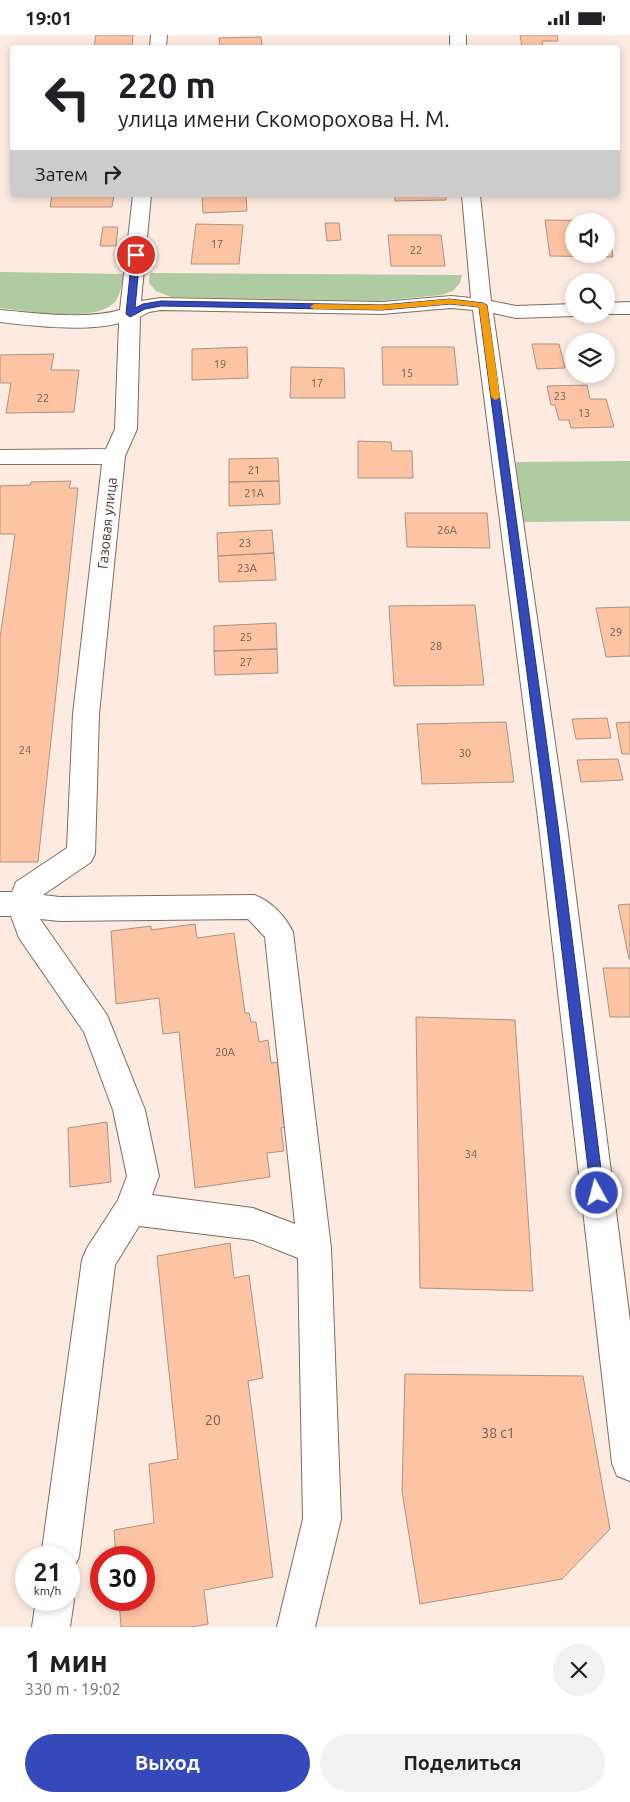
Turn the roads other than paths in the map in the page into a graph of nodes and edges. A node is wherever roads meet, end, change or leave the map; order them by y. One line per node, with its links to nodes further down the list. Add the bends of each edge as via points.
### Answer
1 (142, 197): 7 (street, Газовая улица)
2 (471, 197): 3 (street)
3 (483, 305): 6 (street, via 516,312); 7 (street, via 450,302 382,308 161,304 143,307); 14 (street, via 554,835)
4 (630, 308): 5 (street)
5 (615, 309)
6 (565, 310)
7 (130, 314): 8 (street, via 108,320 39,320); 9 (street, Газовая улица, via 126,429)
8 (0, 315)
9 (114, 456): 10 (street); 11 (street, Газовая улица, via 86,714 81,854)
10 (0, 457)
11 (10, 904): 12 (street, via 96,1025 129,1110 143,1177); 13 (street, via 60,909 254,907 279,932)
12 (131, 1209): 13 (street, via 253,1224); 15 (street, via 99,1260)
13 (314, 1248): 18 (street, via 322,1519)
14 (630, 1463)
15 (61, 1546)
16 (53, 1611): 17 (street)
17 (51, 1627)
18 (296, 1627)

